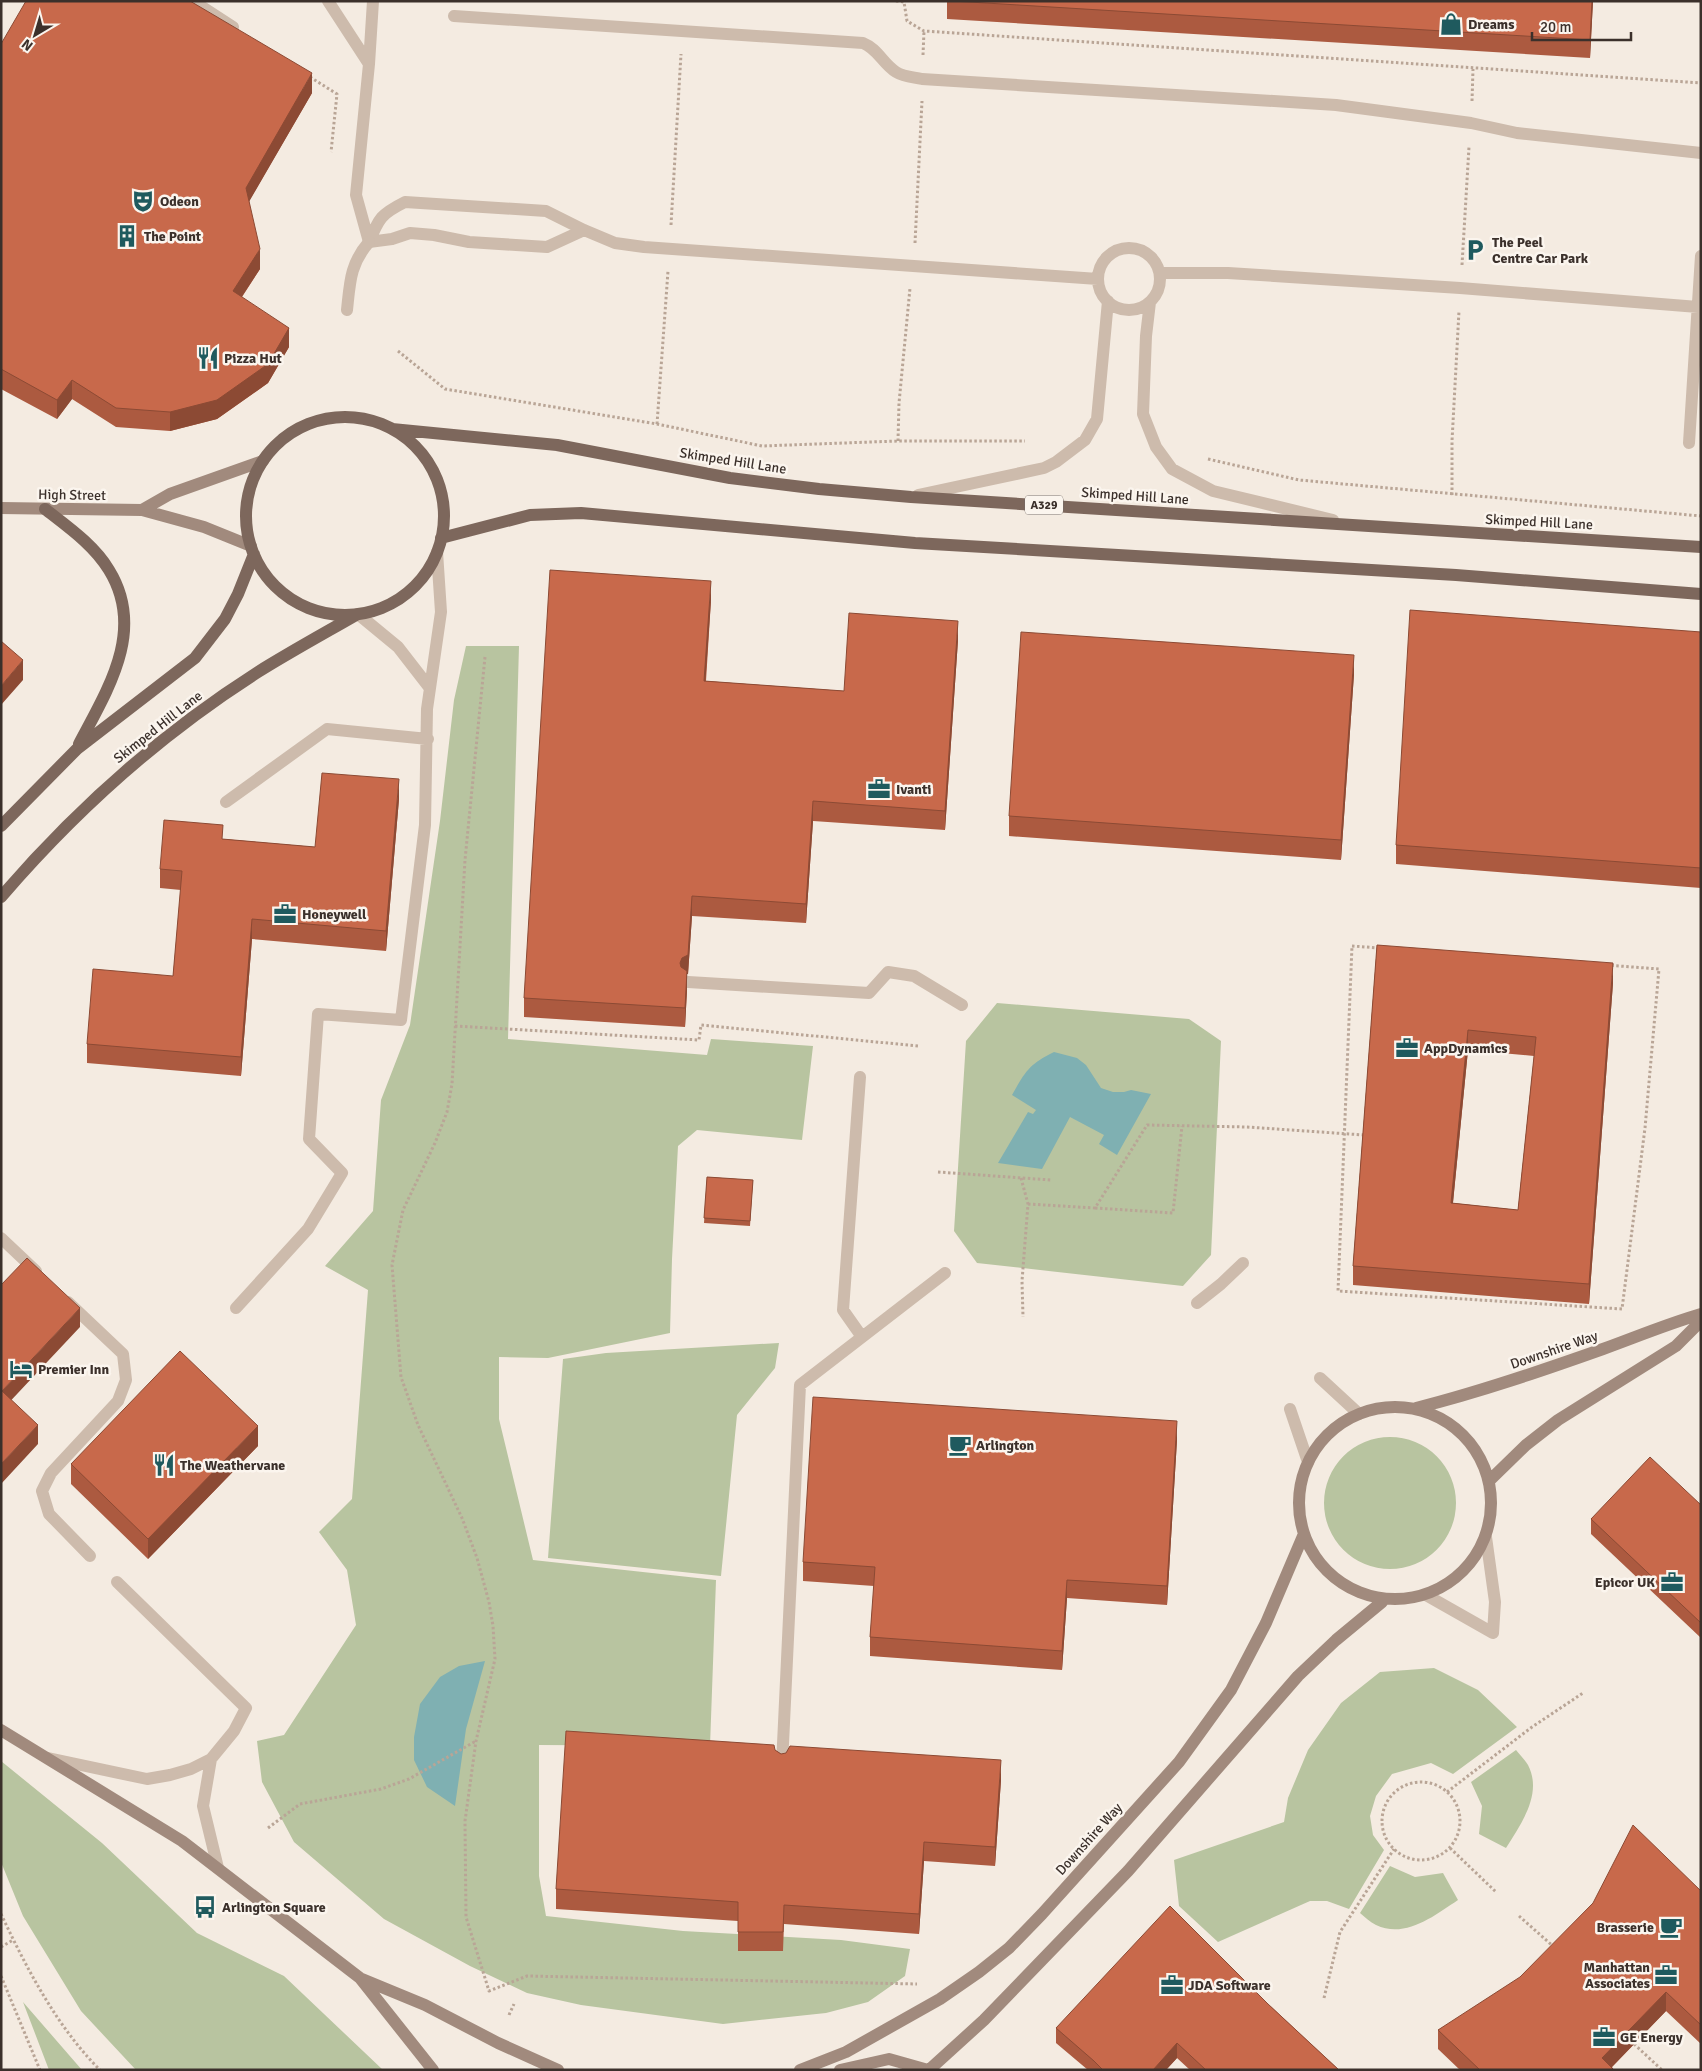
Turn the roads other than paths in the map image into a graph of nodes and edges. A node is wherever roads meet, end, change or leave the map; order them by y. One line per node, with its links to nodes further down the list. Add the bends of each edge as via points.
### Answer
1 (193, 1): 5 (street)
2 (328, 1): 6 (street)
3 (373, 1): 6 (street)
4 (454, 16): 7 (street, via 863,43 896,72 922,79 1336,105 1517,133)
5 (242, 33)
6 (370, 64): 9 (street, via 356,195)
7 (1701, 153)
8 (584, 230): 9 (street, via 547,246 469,242 410,233); 9 (street, via 546,210 405,202 378,220); 12 (street, via 615,242 669,250)
9 (369, 242): 16 (street, via 352,268)
10 (1701, 256): 15 (street)
11 (1160, 273): 12 (street, via 1151,256 1136,248 1126,248 1110,254 1103,261); 14 (street, via 1159,289); 15 (street, via 1228,272)
12 (1098, 279): 13 (street)
13 (1108, 301): 14 (street, via 1124,309 1134,309); 20 (street, via 1097,419 1085,440 1044,468)
14 (1150, 302): 24 (street, via 1142,414 1156,446 1172,469 1213,491)
15 (1698, 307): 18 (street)
16 (347, 310)
17 (392, 429): 19 (main road, via 354,418 314,422 281,440); 20 (main road, Skimped Hill Lane / A329, via 557,445 730,478); 25 (main road, via 417,448 437,480 444,516)
18 (1689, 443)
19 (263, 461): 23 (street, via 170,494); 27 (main road, via 248,498 247,529)
20 (911, 497): 24 (main road, Skimped Hill Lane / A329)
21 (1, 508): 22 (street, High Street)
22 (46, 509): 23 (street, High Street); 33 (main road, via 88,545 108,569 124,609 123,647 108,689)
23 (142, 510): 27 (street, High Street, via 204,527)
24 (1358, 526): 26 (main road, Skimped Hill Lane / A329)
25 (441, 538): 28 (main road); 29 (main road, via 530,515 580,513 915,543 1456,575)
26 (1701, 547)
27 (252, 550): 30 (main road, via 260,566 280,590 294,600 313,610); 33 (main road, via 238,594 225,619 195,658)
28 (437, 552): 30 (main road, via 430,567 402,596 388,605); 31 (street, via 441,612)
29 (1701, 594)
30 (358, 614): 31 (street, via 398,647); 36 (main road, Skimped Hill Lane, via 257,673 160,743 73,821)
31 (429, 686): 32 (street)
32 (428, 739): 34 (street, via 327,729); 46 (street, via 425,825 401,1020 318,1014 309,1139 342,1173 308,1229)
33 (77, 749): 35 (main road)
34 (226, 802)
35 (1, 826)
36 (1, 897)
37 (688, 982): 38 (street, via 869,993 888,972 914,976)
38 (962, 1005)
39 (860, 1077): 49 (street, via 843,1310)
40 (1, 1238): 43 (street)
41 (1243, 1263): 45 (street)
42 (945, 1273): 49 (street)
43 (44, 1279)
44 (58, 1292): 58 (street, via 123,1354 126,1380 118,1401 51,1473 42,1491 48,1514)
45 (1197, 1303)
46 (236, 1308)
47 (1701, 1314): 51 (street, Downshire Way, via 1482,1391)
48 (1701, 1322): 55 (street, via 1676,1346 1558,1420)
49 (862, 1337): 65 (street, via 800,1385)
50 (1320, 1378): 53 (street)
51 (1416, 1408): 53 (street, via 1383,1406); 55 (street, via 1437,1416 1464,1435 1480,1457)
52 (1290, 1409): 54 (street)
53 (1359, 1414): 54 (street, via 1347,1418 1322,1438)
54 (1308, 1462): 56 (street, via 1302,1474 1297,1503)
55 (1489, 1481): 57 (street, via 1491,1512)
56 (1303, 1536): 61 (street, via 1332,1577); 70 (street, Downshire Way, via 1266,1624 1231,1690 1179,1762 1042,1914 1009,1948 940,1999 846,2052)
57 (1486, 1537): 60 (street, via 1475,1557 1447,1585); 60 (street, via 1496,1602 1493,1633)
58 (90, 1556)
59 (117, 1582): 64 (street, via 246,1708 234,1731)
60 (1426, 1595): 61 (street)
61 (1382, 1602): 72 (street, via 1298,1676 1128,1871 984,2020)
62 (1, 1730): 63 (street)
63 (48, 1758): 64 (street, via 147,1779 190,1769); 66 (street, via 182,1841)
64 (211, 1759): 66 (street, via 203,1806)
65 (782, 1765)
66 (218, 1868): 67 (street)
67 (360, 1978): 68 (street); 69 (street)
68 (433, 2070)
69 (558, 2070)
70 (800, 2070)
71 (840, 2070): 72 (street, via 889,2059)
72 (929, 2070)

